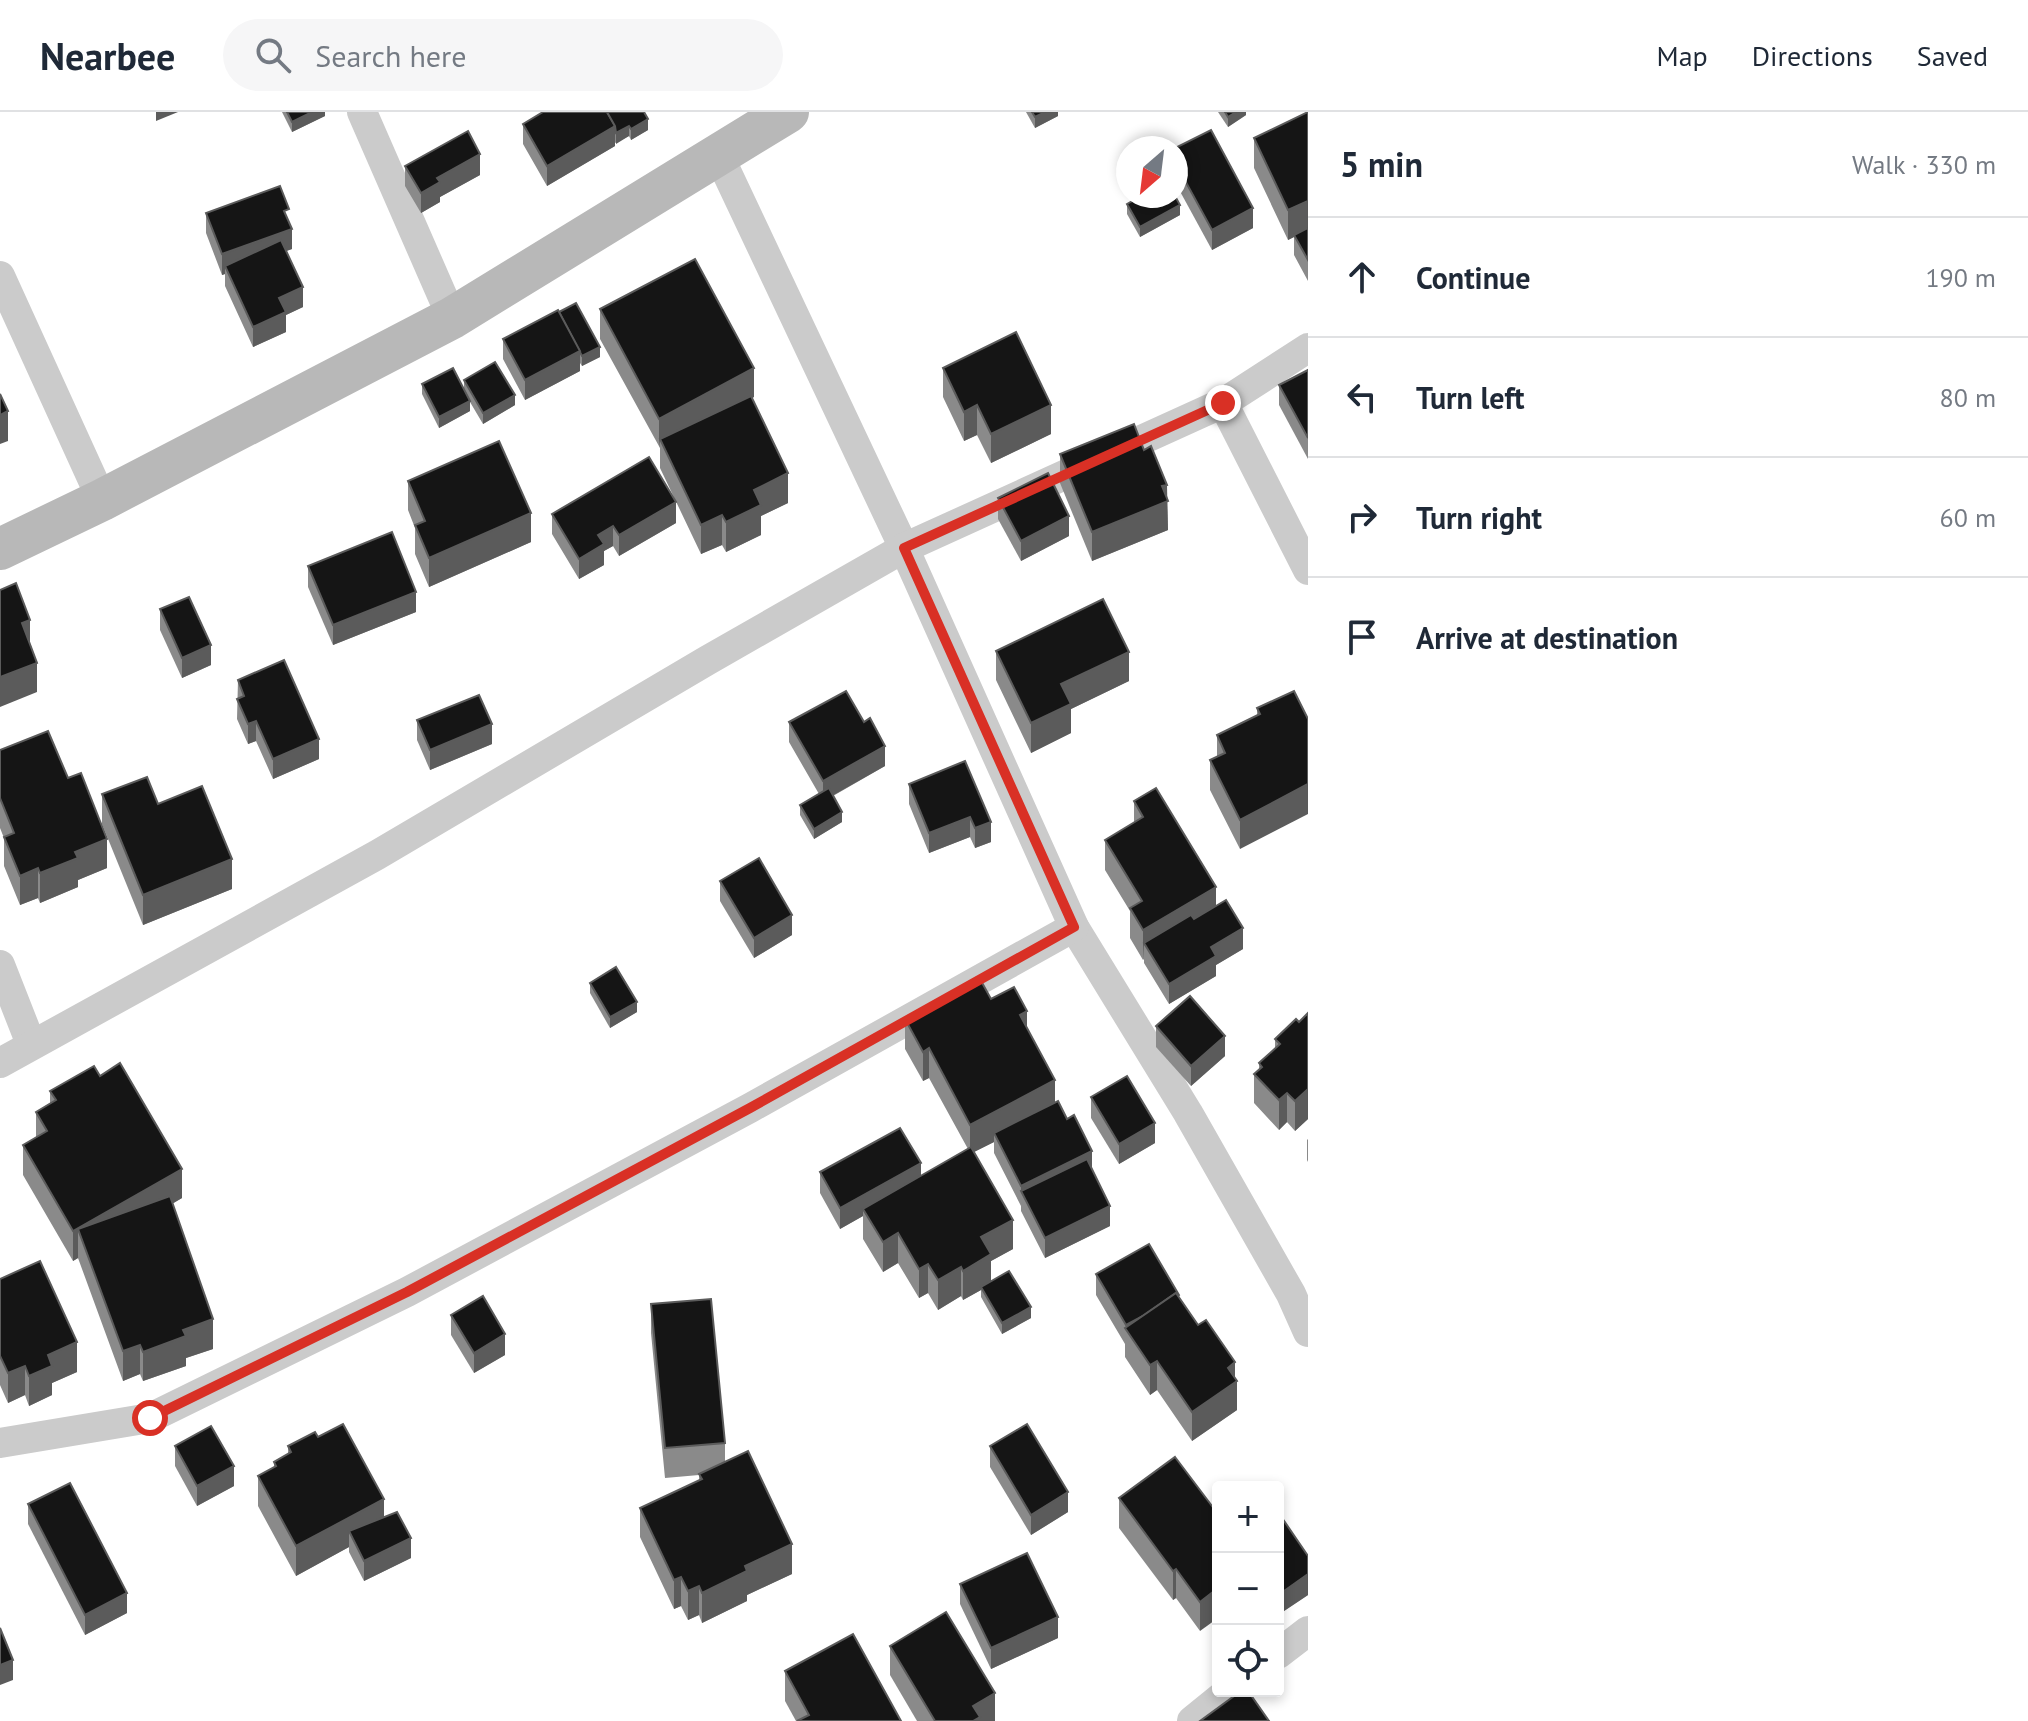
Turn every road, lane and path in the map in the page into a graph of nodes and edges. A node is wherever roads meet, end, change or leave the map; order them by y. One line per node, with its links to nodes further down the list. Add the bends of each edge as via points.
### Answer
1 (362, 112): 5 (street)
2 (788, 112): 3 (main road)
3 (718, 154): 5 (main road); 9 (street)
4 (0, 276): 8 (street)
5 (452, 318): 8 (main road)
6 (1308, 348): 7 (street)
7 (1223, 403): 9 (street); 11 (street)
8 (102, 500): 10 (main road)
9 (904, 548): 12 (street); 14 (street, via 377,855)
10 (0, 549)
11 (1308, 570)
12 (1074, 927): 16 (street, via 1188,1113); 17 (street, via 421,1284 150,1418)
13 (0, 965): 14 (street)
14 (31, 1044): 15 (street)
15 (0, 1063)
16 (1308, 1332)
17 (0, 1443)
18 (1308, 1631): 19 (street)
19 (1284, 1649)
20 (1222, 1697): 21 (street)
21 (1192, 1721)

